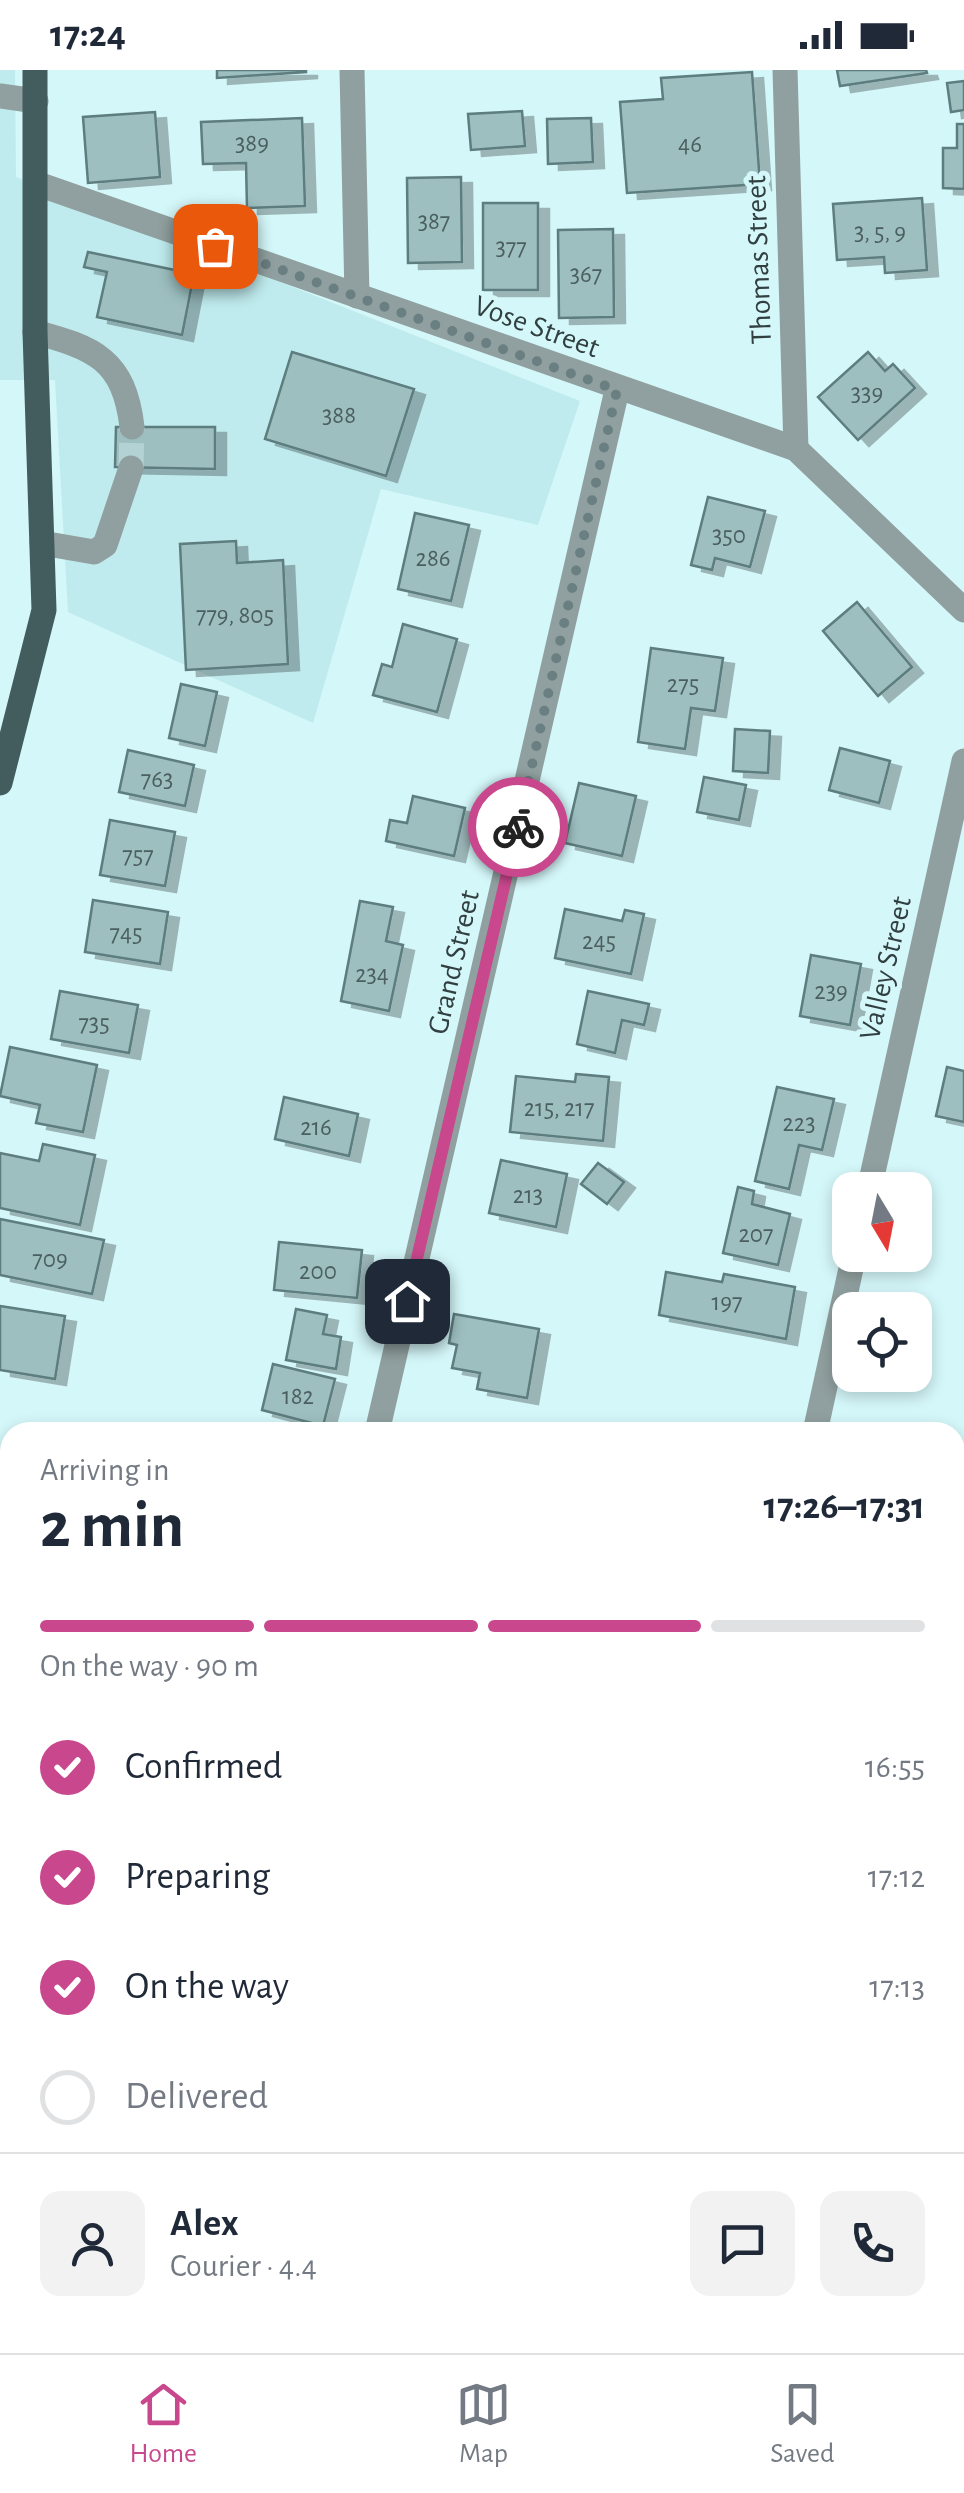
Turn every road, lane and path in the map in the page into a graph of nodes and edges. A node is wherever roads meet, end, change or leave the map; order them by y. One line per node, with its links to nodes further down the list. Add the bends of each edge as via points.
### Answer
1 (35, 70): 5 (main road)
2 (352, 70): 7 (street)
3 (785, 70): 11 (street, Thomas Street)
4 (0, 96): 5 (street)
5 (36, 101): 6 (main road)
6 (38, 184): 7 (street, Vose Street); 8 (main road)
7 (356, 296): 9 (street, Vose Street)
8 (35, 332): 10 (street, via 87,346 104,358 130,404); 13 (main road)
9 (617, 390): 11 (street, Vose Street); 20 (street, Grand Street)
10 (132, 427)
11 (796, 448): 14 (street, Vose Street)
12 (131, 468): 13 (street, via 105,545 94,552)
13 (42, 543): 15 (main road, via 44,610)
14 (964, 610)
15 (6, 729): 17 (main road)
16 (964, 761): 18 (street, Valley Street)
17 (0, 783)
18 (872, 1172)
19 (850, 1272): 21 (street)
20 (379, 1422)
21 (817, 1422)

